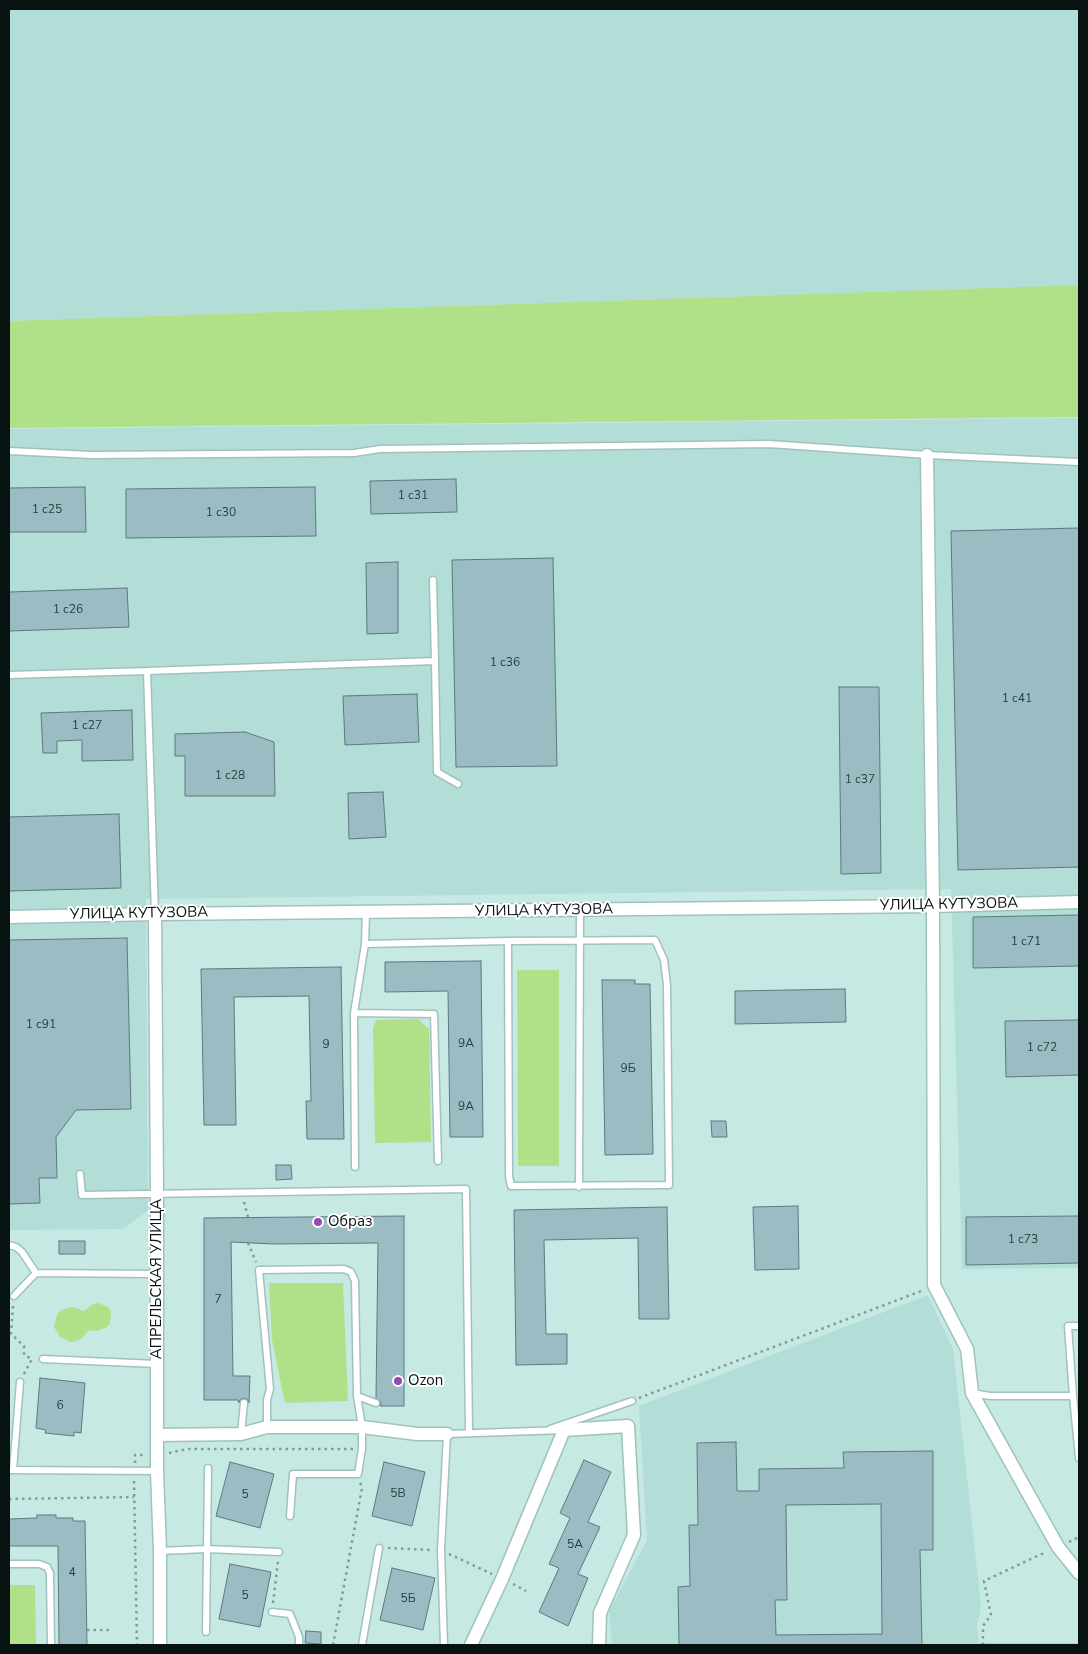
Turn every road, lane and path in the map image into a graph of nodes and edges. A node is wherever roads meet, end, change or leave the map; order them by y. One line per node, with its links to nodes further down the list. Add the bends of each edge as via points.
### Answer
1 (9, 451): 2 (lane, via 91,456 769,444)
2 (927, 455): 3 (lane); 10 (street)
3 (1079, 462)
4 (433, 580): 5 (lane)
5 (435, 661): 6 (lane); 8 (lane, via 438,772)
6 (147, 671): 7 (lane); 13 (lane)
7 (9, 675)
8 (458, 784)
9 (1079, 902): 10 (street, УЛИЦА КУТУЗОВА)
10 (933, 906): 11 (street, УЛИЦА КУТУЗОВА); 31 (street)
11 (580, 910): 12 (street, УЛИЦА КУТУЗОВА); 15 (lane)
12 (366, 913): 13 (street, УЛИЦА КУТУЗОВА); 17 (lane)
13 (155, 914): 14 (street, УЛИЦА КУТУЗОВА); 23 (street, АПРЕЛЬСКАЯ УЛИЦА)
14 (9, 916)
15 (580, 940): 16 (lane); 22 (lane); 22 (lane, via 655,940 664,960 669,1185)
16 (508, 941): 17 (lane); 22 (lane, via 510,1186)
17 (365, 944): 18 (lane)
18 (354, 1013): 19 (lane, via 434,1014); 20 (lane)
19 (438, 1161)
20 (355, 1167)
21 (80, 1174): 23 (lane, via 82,1195)
22 (579, 1187)
23 (157, 1194): 24 (lane); 30 (street, АПРЕЛЬСКАЯ УЛИЦА)
24 (242, 1194): 25 (path); 49 (lane, via 466,1189)
25 (248, 1218)
26 (248, 1243): 28 (path)
27 (9, 1245): 29 (lane, via 22,1252)
28 (259, 1270): 40 (lane, via 351,1272 355,1281); 45 (lane, via 270,1389)
29 (36, 1273): 30 (lane); 32 (lane)
30 (156, 1274): 37 (street, АПРЕЛЬСКАЯ УЛИЦА)
31 (934, 1285): 39 (street, via 967,1349); 42 (path)
32 (14, 1296): 34 (path)
33 (1079, 1326): 41 (lane, via 1068,1326)
34 (10, 1334): 35 (path, via 24,1346 24,1355)
35 (32, 1359): 36 (path); 38 (path)
36 (44, 1359): 37 (lane)
37 (157, 1364): 52 (street, АПРЕЛЬСКАЯ УЛИЦА)
38 (20, 1382): 58 (lane)
39 (972, 1393): 41 (lane); 66 (street)
40 (358, 1396): 44 (lane); 46 (lane)
41 (1073, 1396): 56 (lane)
42 (632, 1401): 48 (lane)
43 (244, 1403): 50 (lane)
44 (376, 1403)
45 (267, 1426): 46 (street); 50 (street)
46 (362, 1427): 51 (street); 53 (lane)
47 (564, 1430): 48 (lane); 74 (street); 88 (street, via 628,1426 634,1535 600,1613)
48 (543, 1431): 49 (lane)
49 (469, 1433): 51 (lane)
50 (241, 1434): 52 (street)
51 (447, 1434): 69 (lane)
52 (157, 1435): 55 (street, АПРЕЛЬСКАЯ УЛИЦА)
53 (362, 1449): 55 (path, via 188,1449); 61 (lane)
54 (135, 1455): 59 (path)
55 (157, 1455): 60 (street, АПРЕЛЬСКАЯ УЛИЦА)
56 (1079, 1458)
57 (208, 1468): 68 (lane)
58 (11, 1470): 59 (lane)
59 (135, 1471): 60 (lane); 62 (path)
60 (157, 1471): 70 (street, АПРЕЛЬСКАЯ УЛИЦА)
61 (358, 1474): 64 (lane, via 294,1474); 84 (path, via 362,1488)
62 (134, 1498): 63 (path); 81 (path)
63 (9, 1499)
64 (290, 1516)
65 (1079, 1537): 66 (path)
66 (1058, 1547): 73 (street); 89 (path, via 984,1581 991,1615 984,1626)
67 (379, 1548): 69 (path); 85 (lane)
68 (207, 1549): 70 (lane); 71 (lane); 79 (lane)
69 (441, 1550): 74 (path); 86 (lane)
70 (160, 1551): 82 (street, АПРЕЛЬСКАЯ УЛИЦА)
71 (279, 1552): 76 (path)
72 (9, 1564): 80 (lane, via 47,1567 50,1573)
73 (1079, 1573)
74 (502, 1579): 75 (path); 87 (street)
75 (526, 1591)
76 (272, 1612): 83 (lane, via 290,1614)
77 (87, 1630): 78 (path)
78 (112, 1630)
79 (206, 1632)
80 (51, 1645)
81 (137, 1645)
82 (160, 1645)
83 (299, 1645)
84 (333, 1645)
85 (362, 1645)
86 (444, 1645)
87 (471, 1645)
88 (600, 1645)
89 (983, 1645)

